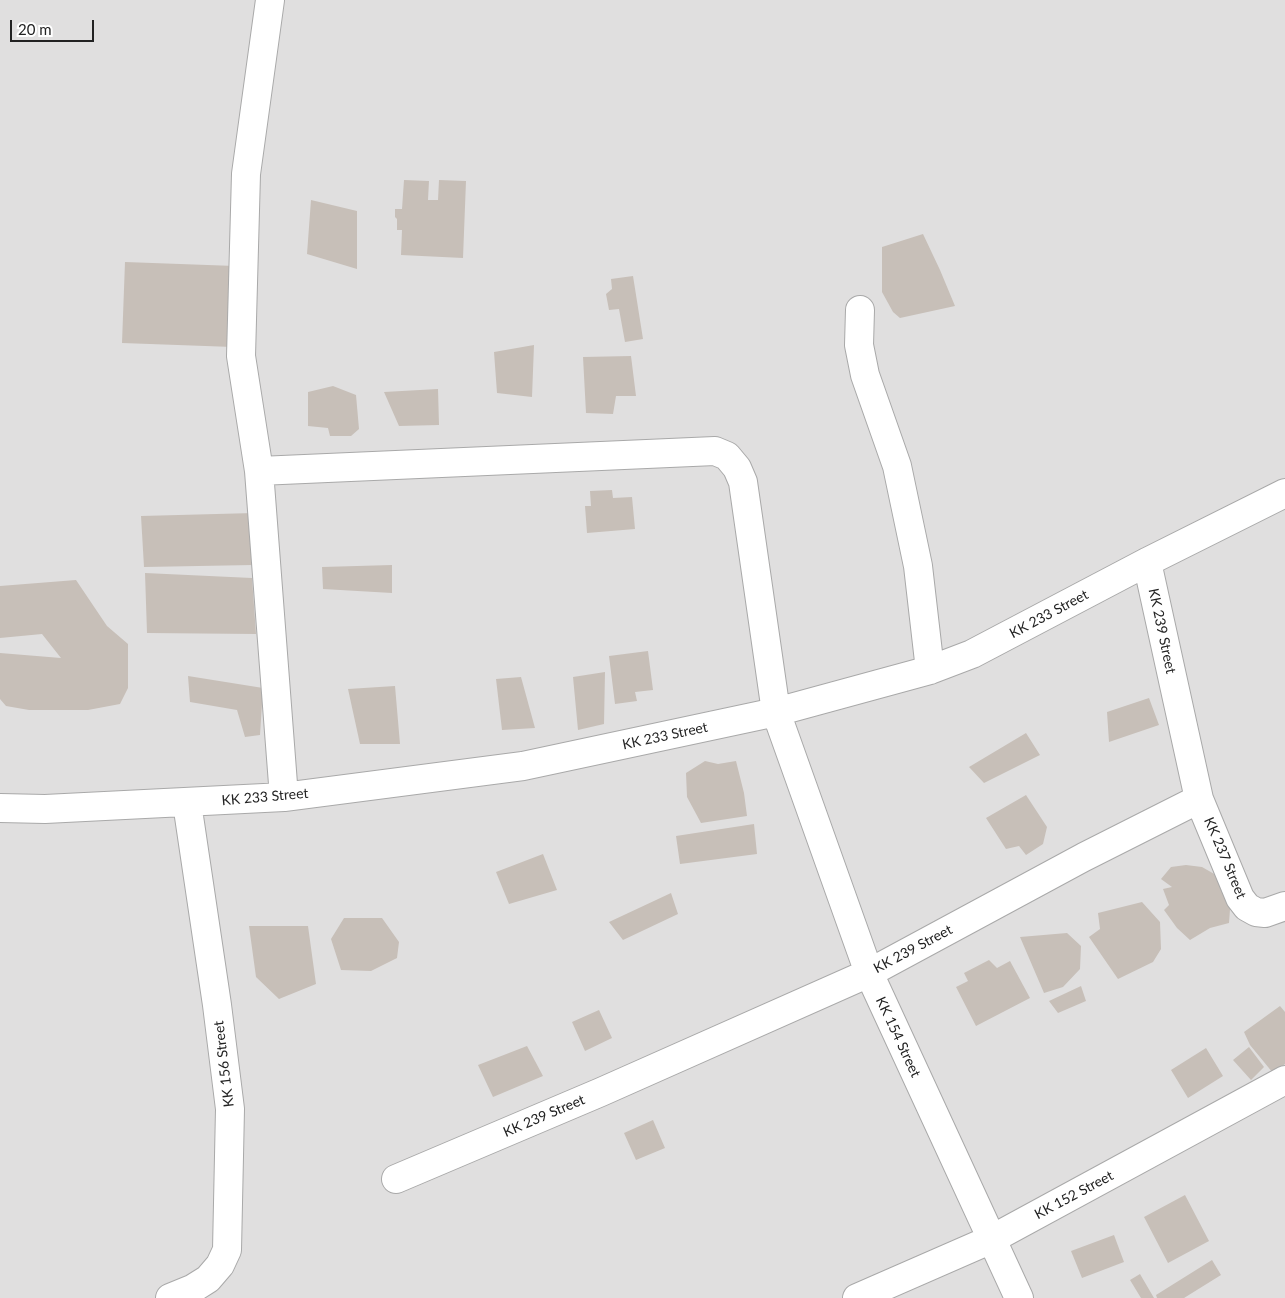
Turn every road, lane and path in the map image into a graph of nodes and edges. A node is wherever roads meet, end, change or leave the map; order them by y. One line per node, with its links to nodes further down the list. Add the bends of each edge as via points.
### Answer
1 (270, 0): 3 (street, via 245,183 241,356)
2 (860, 310): 6 (street, via 859,345 865,375 897,466 918,566)
3 (259, 471): 7 (street, KK 154 Street, via 715,451 727,456 743,482); 8 (street)
4 (1285, 493): 5 (street, KK 233 Street)
5 (1147, 562): 6 (street, KK 233 Street, via 972,654); 9 (street, KK 239 Street)
6 (930, 670): 7 (street, KK 233 Street)
7 (776, 712): 8 (street, KK 233 Street, via 523,766); 13 (street, KK 154 Street)
8 (284, 797): 10 (street, KK 233 Street)
9 (1200, 799): 12 (street, KK 237 Street, via 1247,908 1265,913); 13 (street, KK 239 Street, via 1084,857)
10 (187, 803): 11 (street, KK 233 Street); 17 (street, KK 156 Street, via 230,1108 227,1250 220,1265 208,1278)
11 (0, 808)
12 (1285, 906)
13 (869, 973): 15 (street, KK 239 Street); 16 (street, KK 154 Street)
14 (1285, 1080): 16 (street, KK 152 Street)
15 (396, 1179)
16 (992, 1239): 18 (street, KK 152 Street); 19 (street, KK 154 Street)
17 (170, 1298)
18 (858, 1298)
19 (1019, 1298)

